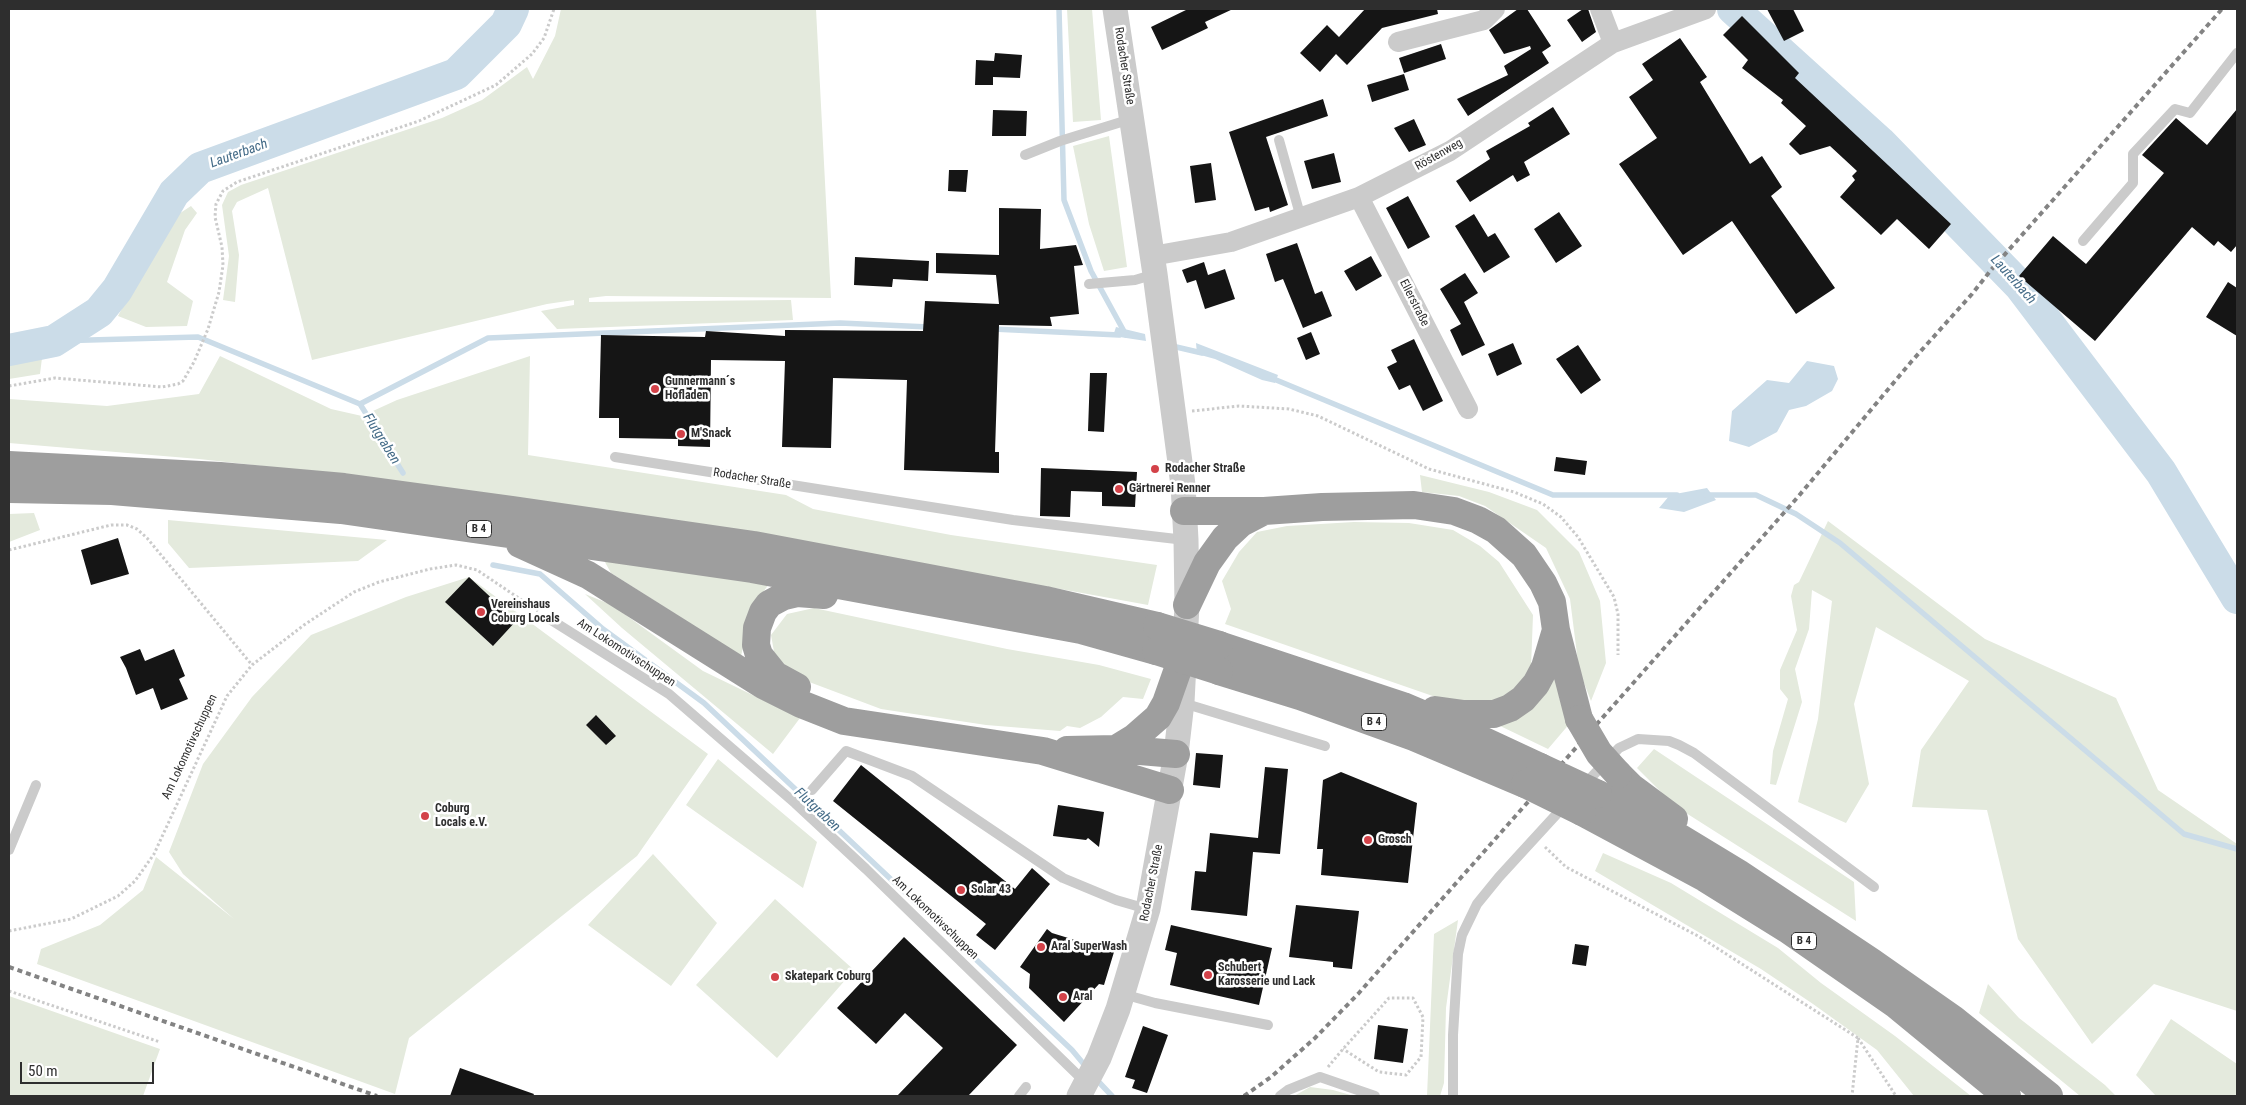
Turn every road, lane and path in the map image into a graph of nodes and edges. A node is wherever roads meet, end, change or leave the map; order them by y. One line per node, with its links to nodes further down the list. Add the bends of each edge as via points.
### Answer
1 (554, 9): 17 (path, via 544,38 532,54 496,85 418,121 237,182 223,191 217,199 215,217 223,265 219,292 208,329 183,381 162,387 55,378)
2 (1115, 9): 9 (street, Rodacher Straße)
3 (1495, 9): 6 (street, via 1484,20)
4 (1600, 9): 7 (street)
5 (1706, 9): 7 (street, Röstenweg)
6 (1398, 42)
7 (1613, 43): 12 (street, Röstenweg, via 1450,151)
8 (2237, 53): 14 (lane, via 2190,113 2175,109 2133,154 2133,183)
9 (1132, 119): 11 (lane); 15 (street, Rodacher Straße)
10 (1279, 140): 13 (lane)
11 (1025, 155)
12 (1359, 197): 13 (street, Röstenweg); 18 (street, Ellerstraße)
13 (1301, 218): 15 (street, Röstenweg)
14 (2083, 241)
15 (1153, 265): 16 (lane, via 1135,280); 24 (street, Rodacher Straße)
16 (1089, 284)
17 (9, 386)
18 (1468, 410)
19 (9, 456): 22 (highway)
20 (615, 457): 27 (lane, Rodacher Straße, via 1013,520)
21 (9, 465): 22 (highway, B 4)
22 (113, 469): 33 (highway, B 4, via 344,487 754,545 1044,600)
23 (9, 489): 26 (highway, B 4, via 220,498 341,510)
24 (1184, 511): 25 (highway); 27 (street, Rodacher Straße)
25 (1264, 511): 30 (highway, via 1241,523 1225,538 1207,563); 32 (highway, via 1414,505 1478,520 1496,530 1524,555 1552,602)
26 (492, 531): 29 (highway, B 4, via 752,569); 39 (highway, via 588,575 763,685 801,704 844,721)
27 (1186, 540): 30 (street, Rodacher Straße)
28 (9, 550): 36 (path, via 111,525 137,528)
29 (945, 605): 33 (highway, B 4, via 1081,630); 39 (highway, via 797,593 769,604 763,612 757,628 756,645 759,655 775,675)
30 (1187, 605): 34 (street, Rodacher Straße)
31 (548, 618): 36 (path, Am Lokomotivschuppen, via 477,570 456,565 430,569 354,592); 62 (lane, Am Lokomotivschuppen, via 676,700 795,803)
32 (1556, 630): 38 (highway, via 1545,667 1536,684 1510,708 1494,714 1464,714); 51 (highway, bridge, via 1579,718 1599,753 1631,787)
33 (1157, 638): 35 (highway, B 4, bridge)
34 (1184, 652): 37 (street, Rodacher Straße); 41 (highway, via 1158,717)
35 (1219, 658): 38 (highway, B 4); 44 (highway, B 4, via 1300,696)
36 (252, 665): 54 (path, Am Lokomotivschuppen, via 227,696 165,832 135,881 118,896 71,919)
37 (1182, 702): 40 (lane); 43 (street, Rodacher Straße)
38 (1403, 706): 44 (highway, B 4, via 1469,734)
39 (893, 728): 42 (highway)
40 (1325, 746)
41 (1116, 749): 42 (highway); 43 (highway)
42 (1043, 751): 47 (highway)
43 (1176, 754): 47 (street, Rodacher Straße)
44 (1533, 775): 48 (highway, B 4, bridge)
45 (36, 785): 50 (lane)
46 (812, 790): 53 (lane, via 846,751 912,776 1063,878 1116,900)
47 (1170, 790): 53 (street, Rodacher Straße)
48 (1590, 803): 51 (highway, B 4, via 1677,836); 70 (highway, B 4, via 1787,929 1895,1004)
49 (1535, 838): 52 (lane, via 1618,748 1638,739 1668,741 1694,753); 58 (path, via 1566,867 1698,936); 67 (lane, via 1477,904 1462,935 1453,1035)
50 (9, 850)
51 (1738, 873): 71 (highway, B 4, via 1953,1018)
52 (1874, 887)
53 (1148, 909): 56 (street, Rodacher Straße)
54 (9, 931)
55 (9, 991): 59 (path)
56 (1123, 994): 57 (lane); 62 (street, Rodacher Straße)
57 (1268, 1025)
58 (1858, 1038): 68 (path); 69 (path)
59 (160, 1042)
60 (1343, 1049): 60 (path, via 1389,998 1413,998 1423,1017 1421,1057 1406,1075 1380,1072); 61 (path)
61 (1320, 1077): 65 (lane); 66 (lane)
62 (1088, 1080)
63 (1026, 1087): 64 (lane)
64 (1019, 1096)
65 (1280, 1096)
66 (1375, 1096)
67 (1453, 1096)
68 (1852, 1096)
69 (1896, 1096)
70 (2007, 1096)
71 (2049, 1096)

